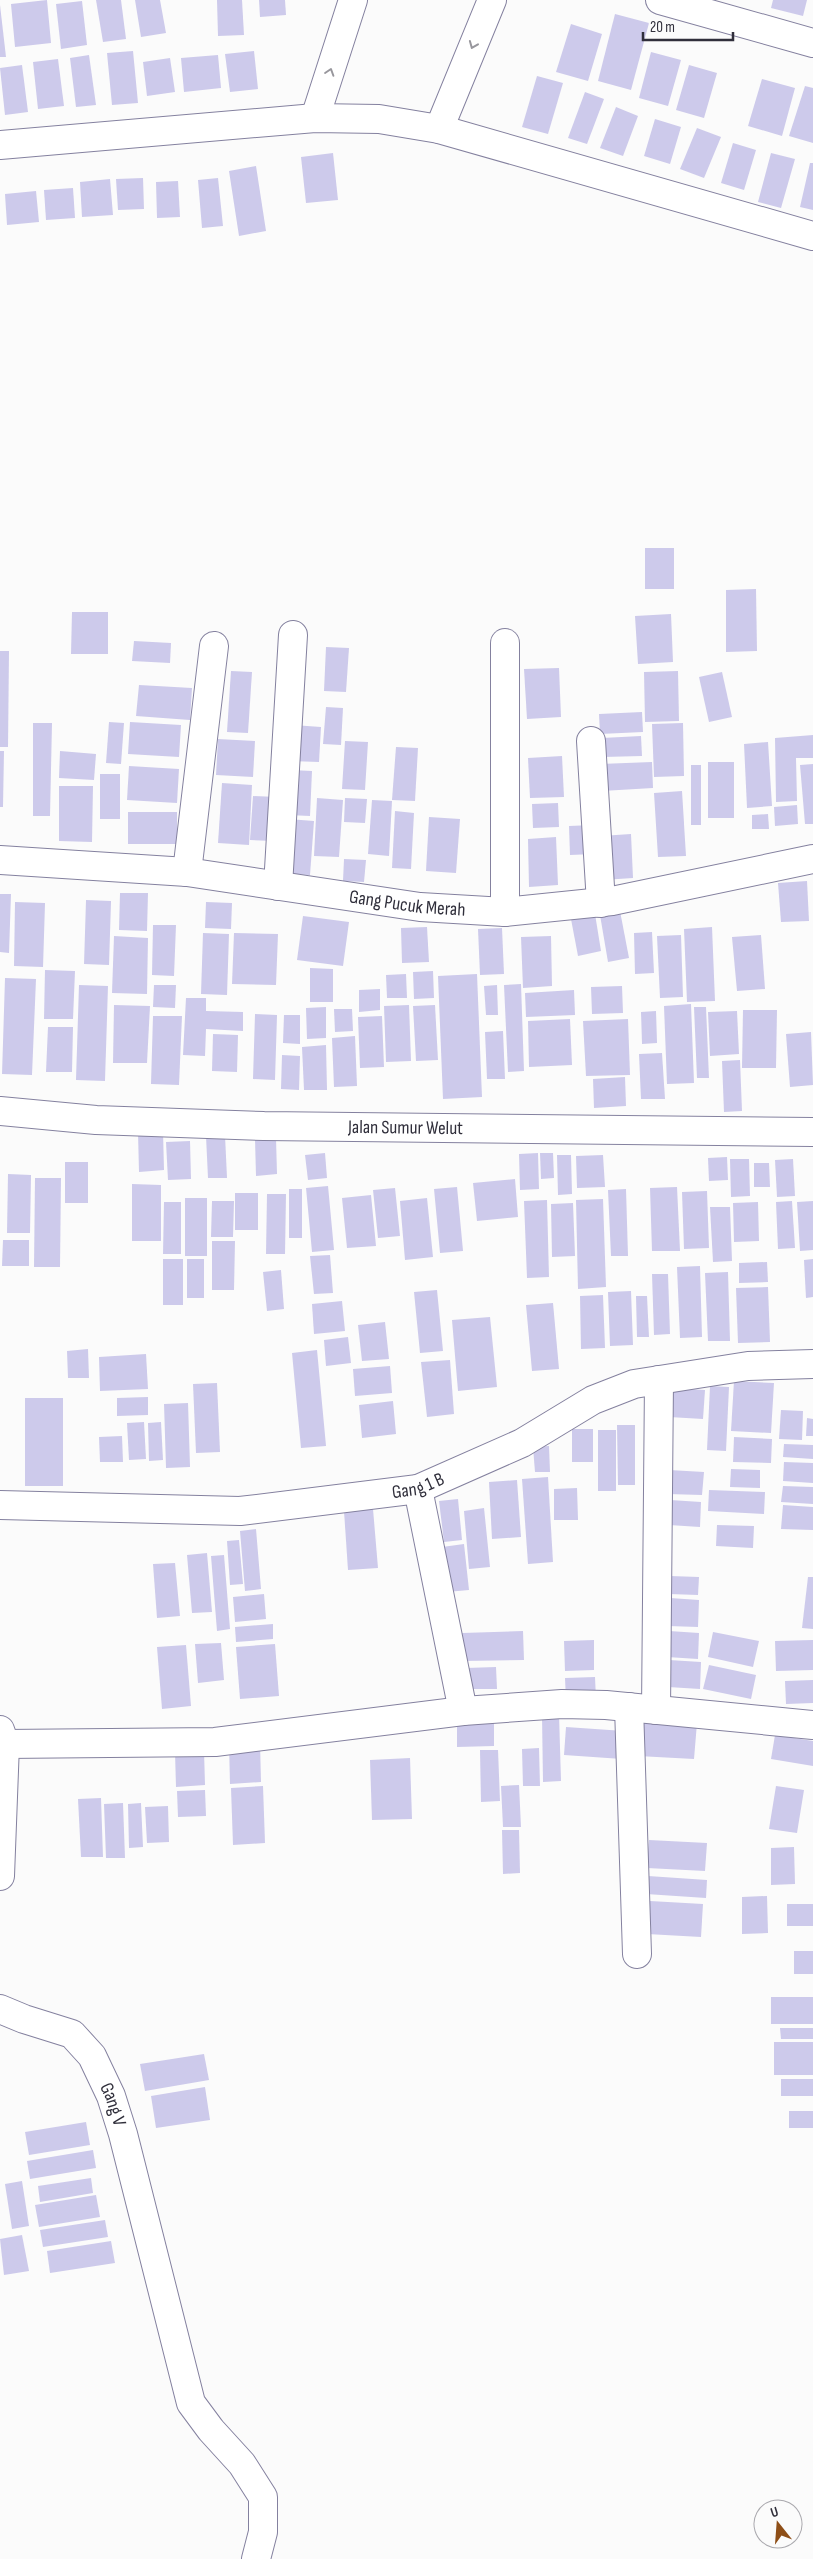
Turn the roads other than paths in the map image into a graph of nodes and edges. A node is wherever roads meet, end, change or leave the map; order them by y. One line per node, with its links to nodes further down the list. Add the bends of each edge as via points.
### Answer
1 (353, 0): 5 (street, one-way to 1)
2 (492, 0): 6 (street, one-way to 6)
3 (660, 0): 4 (street)
4 (813, 43)
5 (315, 118): 6 (street, via 379,119); 7 (street)
6 (439, 129): 8 (street)
7 (0, 145)
8 (813, 236)
9 (293, 635): 16 (street)
10 (505, 643): 18 (street)
11 (214, 646): 15 (street)
12 (591, 741): 17 (street)
13 (813, 858): 17 (street, Gang Pucuk Merah)
14 (0, 860): 15 (street, Gang Pucuk Merah)
15 (187, 872): 16 (street, Gang Pucuk Merah)
16 (278, 886): 18 (street, Gang Pucuk Merah, via 420,907)
17 (601, 903): 18 (street, Gang Pucuk Merah)
18 (505, 912)
19 (0, 1111): 20 (street, Jalan Sumur Welut, via 96,1120 264,1126)
20 (813, 1132)
21 (813, 1364): 22 (street, Gang 1 B, via 748,1366)
22 (659, 1380): 23 (street, Gang 1 B, via 634,1384 594,1400 522,1443); 26 (street)
23 (418, 1488): 24 (street, Gang 1 B, via 240,1511); 27 (street)
24 (0, 1505)
25 (629, 1707): 26 (street); 27 (street, via 562,1704); 31 (street)
26 (656, 1710): 28 (street)
27 (463, 1711): 29 (street, via 215,1742)
28 (813, 1725)
29 (3, 1737): 30 (street)
30 (0, 1876)
31 (637, 1954)
32 (0, 2009): 33 (street, Gang V, via 72,2034 92,2056 111,2096 124,2134 191,2403 242,2464 263,2497 263,2532)
33 (256, 2559)

